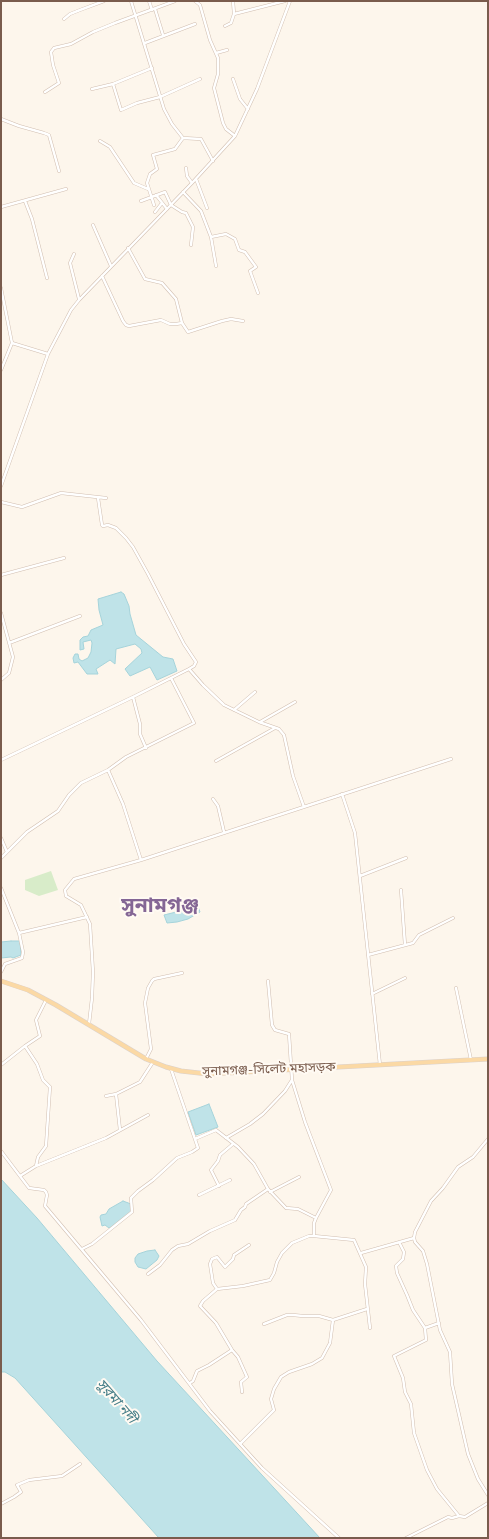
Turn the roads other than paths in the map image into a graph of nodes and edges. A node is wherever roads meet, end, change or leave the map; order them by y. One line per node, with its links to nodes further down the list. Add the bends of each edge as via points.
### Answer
1 (104, 1): 12 (street, via 70,14)
2 (131, 1): 11 (street)
3 (149, 1): 9 (street)
4 (173, 1): 9 (street)
5 (195, 1): 18 (street, via 200,5)
6 (233, 1): 10 (street)
7 (285, 1): 10 (street)
8 (290, 1): 26 (street)
9 (153, 9): 11 (street); 15 (street)
10 (234, 14): 14 (street, via 231,23)
11 (136, 16): 16 (street); 24 (street, via 93,32 71,44 54,48 51,52 58,83)
12 (64, 19)
13 (194, 24): 15 (street)
14 (225, 26)
15 (163, 35): 16 (street)
16 (145, 43): 19 (street)
17 (227, 50): 18 (street)
18 (216, 53): 30 (street, via 216,97 223,123)
19 (152, 68): 22 (street); 25 (street)
20 (200, 79): 25 (street)
21 (233, 79): 26 (street, via 240,99)
22 (113, 84): 23 (street); 25 (street, via 121,110)
23 (92, 89)
24 (45, 92)
25 (160, 97): 31 (street, via 172,124)
26 (248, 109): 30 (street)
27 (1, 119): 28 (street)
28 (6, 121): 29 (street); 35 (street, via 48,135)
29 (1, 123)
30 (235, 136): 33 (street)
31 (183, 138): 33 (street, via 201,139); 39 (street, via 175,149 153,155 157,169 150,174)
32 (100, 141): 39 (street, via 110,147 134,183)
33 (213, 161): 36 (street)
34 (186, 168): 37 (street, via 187,176)
35 (59, 171)
36 (196, 179): 37 (street); 49 (street)
37 (192, 183): 40 (street)
38 (66, 189): 43 (street)
39 (148, 189): 42 (street)
40 (183, 192): 47 (street); 53 (street, via 201,211)
41 (156, 195): 42 (street); 45 (street); 47 (street, via 165,192)
42 (151, 197): 44 (street); 46 (street)
43 (25, 201): 48 (street); 60 (street)
44 (141, 201)
45 (162, 203): 50 (street); 51 (street)
46 (154, 205)
47 (171, 205): 50 (street); 54 (street, via 186,213 193,226)
48 (1, 207)
49 (207, 208)
50 (167, 210): 55 (street)
51 (155, 212)
52 (93, 225): 57 (street)
53 (211, 237): 58 (street); 62 (street, via 226,234 235,239 239,250 245,252 256,267 250,271)
54 (191, 245)
55 (128, 248): 57 (street); 65 (street, via 145,279 162,283 176,299)
56 (74, 254): 63 (street, via 70,263)
57 (111, 266): 59 (street)
58 (216, 266)
59 (102, 276): 63 (street); 65 (street, via 126,325 161,320 170,324)
60 (47, 278)
61 (1, 288): 66 (street)
62 (258, 293)
63 (79, 300): 67 (street)
64 (243, 321): 65 (street, via 231,319 188,332)
65 (182, 323)
66 (12, 343): 67 (street); 68 (street)
67 (48, 354): 69 (street)
68 (1, 370)
69 (1, 486)
70 (98, 498): 71 (street); 72 (street, via 61,493 22,507); 78 (street, via 102,525 112,526 128,541 184,644 194,657 196,662)
71 (106, 498)
72 (1, 502)
73 (64, 558): 74 (street)
74 (1, 575)
75 (1, 613): 77 (street)
76 (80, 616): 77 (street)
77 (9, 643): 80 (street, via 12,657 9,673)
78 (189, 669): 79 (street); 84 (street, via 213,695)
79 (171, 678): 82 (street); 87 (street, via 194,723)
80 (1, 680)
81 (255, 692): 84 (street)
82 (133, 697): 87 (street, via 140,734); 89 (street)
83 (295, 702): 85 (street)
84 (234, 710): 85 (street)
85 (259, 722): 86 (street)
86 (275, 728): 90 (street); 94 (street, via 284,735 293,776)
87 (146, 748): 91 (street, via 126,757)
88 (451, 759): 92 (street)
89 (1, 760)
90 (216, 761)
91 (108, 770): 97 (street, via 81,783 58,811 27,832); 100 (street, via 123,804)
92 (342, 794): 94 (street); 101 (street, via 355,833)
93 (213, 799): 95 (street, via 218,806)
94 (304, 807): 95 (street)
95 (224, 832): 100 (street)
96 (1, 838): 97 (street)
97 (7, 852): 98 (street)
98 (1, 858)
99 (406, 858): 101 (street)
100 (141, 860): 104 (street, via 74,879 66,890 66,896 81,905)
101 (359, 876): 108 (street)
102 (1, 888): 106 (street)
103 (401, 890): 107 (street)
104 (87, 917): 106 (street); 117 (street, via 90,924 93,972)
105 (453, 918): 107 (street, via 419,935 413,943)
106 (19, 933): 109 (street, via 23,956 5,964)
107 (406, 945): 108 (street)
108 (368, 955): 115 (street)
109 (1, 972)
110 (182, 973): 119 (street, via 154,979 150,983 145,1003 151,1049)
111 (405, 978): 115 (street)
112 (1, 981): 116 (main road, সুনামগঞ্জ-সিলেট মহাসড়ক, via 28,990)
113 (268, 981): 126 (street, via 272,1025 275,1030 289,1034)
114 (456, 988): 121 (street)
115 (372, 994): 124 (street)
116 (46, 1000): 117 (main road, সুনামগঞ্জ-সিলেট মহাসড়ক); 118 (street, via 36,1020 40,1036)
117 (89, 1024): 119 (main road, সুনামগঞ্জ-সিলেট মহাসড়ক)
118 (24, 1046): 123 (street); 137 (street, via 37,1064 43,1080 50,1087 46,1146 38,1157)
119 (146, 1059): 122 (main road, সুনামগঞ্জ-সিলেট মহাসড়ক)
120 (488, 1059): 121 (main road, সুনামগঞ্জ-সিলেট মহাসড়ক)
121 (472, 1060): 124 (main road, সুনামগঞ্জ-সিলেট মহাসড়ক)
122 (153, 1062): 125 (main road, সুনামগঞ্জ-সিলেট মহাসড়ক); 128 (street, via 140,1082)
123 (1, 1065)
124 (380, 1066): 126 (main road, সুনামগঞ্জ-সিলেট মহাসড়ক)
125 (171, 1069): 126 (main road, সুনামগঞ্জ-সিলেট মহাসড়ক, via 208,1074); 133 (street)
126 (292, 1070): 127 (street)
127 (292, 1080): 132 (street, via 263,1114); 145 (street, via 331,1190)
128 (116, 1094): 129 (street); 131 (street)
129 (106, 1096)
130 (148, 1115): 131 (street)
131 (120, 1130): 137 (street)
132 (226, 1138): 133 (street, via 216,1130); 135 (street)
133 (195, 1139): 150 (street, via 198,1148 177,1158 138,1191 131,1198 132,1212)
134 (488, 1139): 147 (street, via 473,1157 458,1167 431,1201)
135 (233, 1144): 141 (street, via 220,1155 210,1170); 142 (street, via 254,1164)
136 (1, 1151): 138 (street)
137 (36, 1166): 138 (street)
138 (20, 1176): 150 (street, via 29,1188 46,1192 45,1206)
139 (299, 1177): 143 (street)
140 (230, 1180): 141 (street)
141 (219, 1186): 144 (street)
142 (268, 1189): 143 (street); 152 (street, via 246,1204 235,1220 188,1244 178,1246)
143 (270, 1192): 145 (street, via 286,1208 298,1209)
144 (199, 1195)
145 (316, 1218): 146 (street)
146 (314, 1236): 151 (street, via 353,1239); 153 (street, via 292,1243 282,1253 270,1280)
147 (414, 1238): 148 (street); 156 (street, via 423,1251 427,1264)
148 (399, 1242): 151 (street); 159 (street, via 404,1252 403,1259 396,1266 397,1273 413,1310)
149 (248, 1245): 153 (street, via 234,1255 225,1267 217,1257 212,1259 210,1264 213,1283)
150 (82, 1249): 161 (street)
151 (361, 1253): 154 (street, via 366,1267)
152 (148, 1274)
153 (217, 1289): 160 (street, via 200,1306 216,1323)
154 (367, 1309): 155 (street); 158 (street)
155 (333, 1320): 157 (street, via 319,1316 287,1315); 163 (street, via 330,1344 322,1358 281,1377 271,1399 274,1410)
156 (439, 1323): 159 (street); 165 (street, via 450,1352 452,1384 468,1454)
157 (264, 1324)
158 (370, 1328)
159 (425, 1328): 168 (street, via 426,1340 394,1356 411,1404 414,1433 427,1470 436,1489)
160 (232, 1350): 161 (street, via 198,1370); 162 (street, via 247,1377 241,1382)
161 (190, 1383): 163 (street, via 210,1411)
162 (242, 1392)
163 (240, 1444): 169 (street, via 262,1468)
164 (80, 1464): 167 (street, via 62,1476 29,1480 18,1485 20,1492)
165 (488, 1495)
166 (488, 1503): 168 (street, via 465,1517)
167 (1, 1504)
168 (459, 1516): 170 (street, via 448,1518)
169 (339, 1538)
170 (406, 1538)

